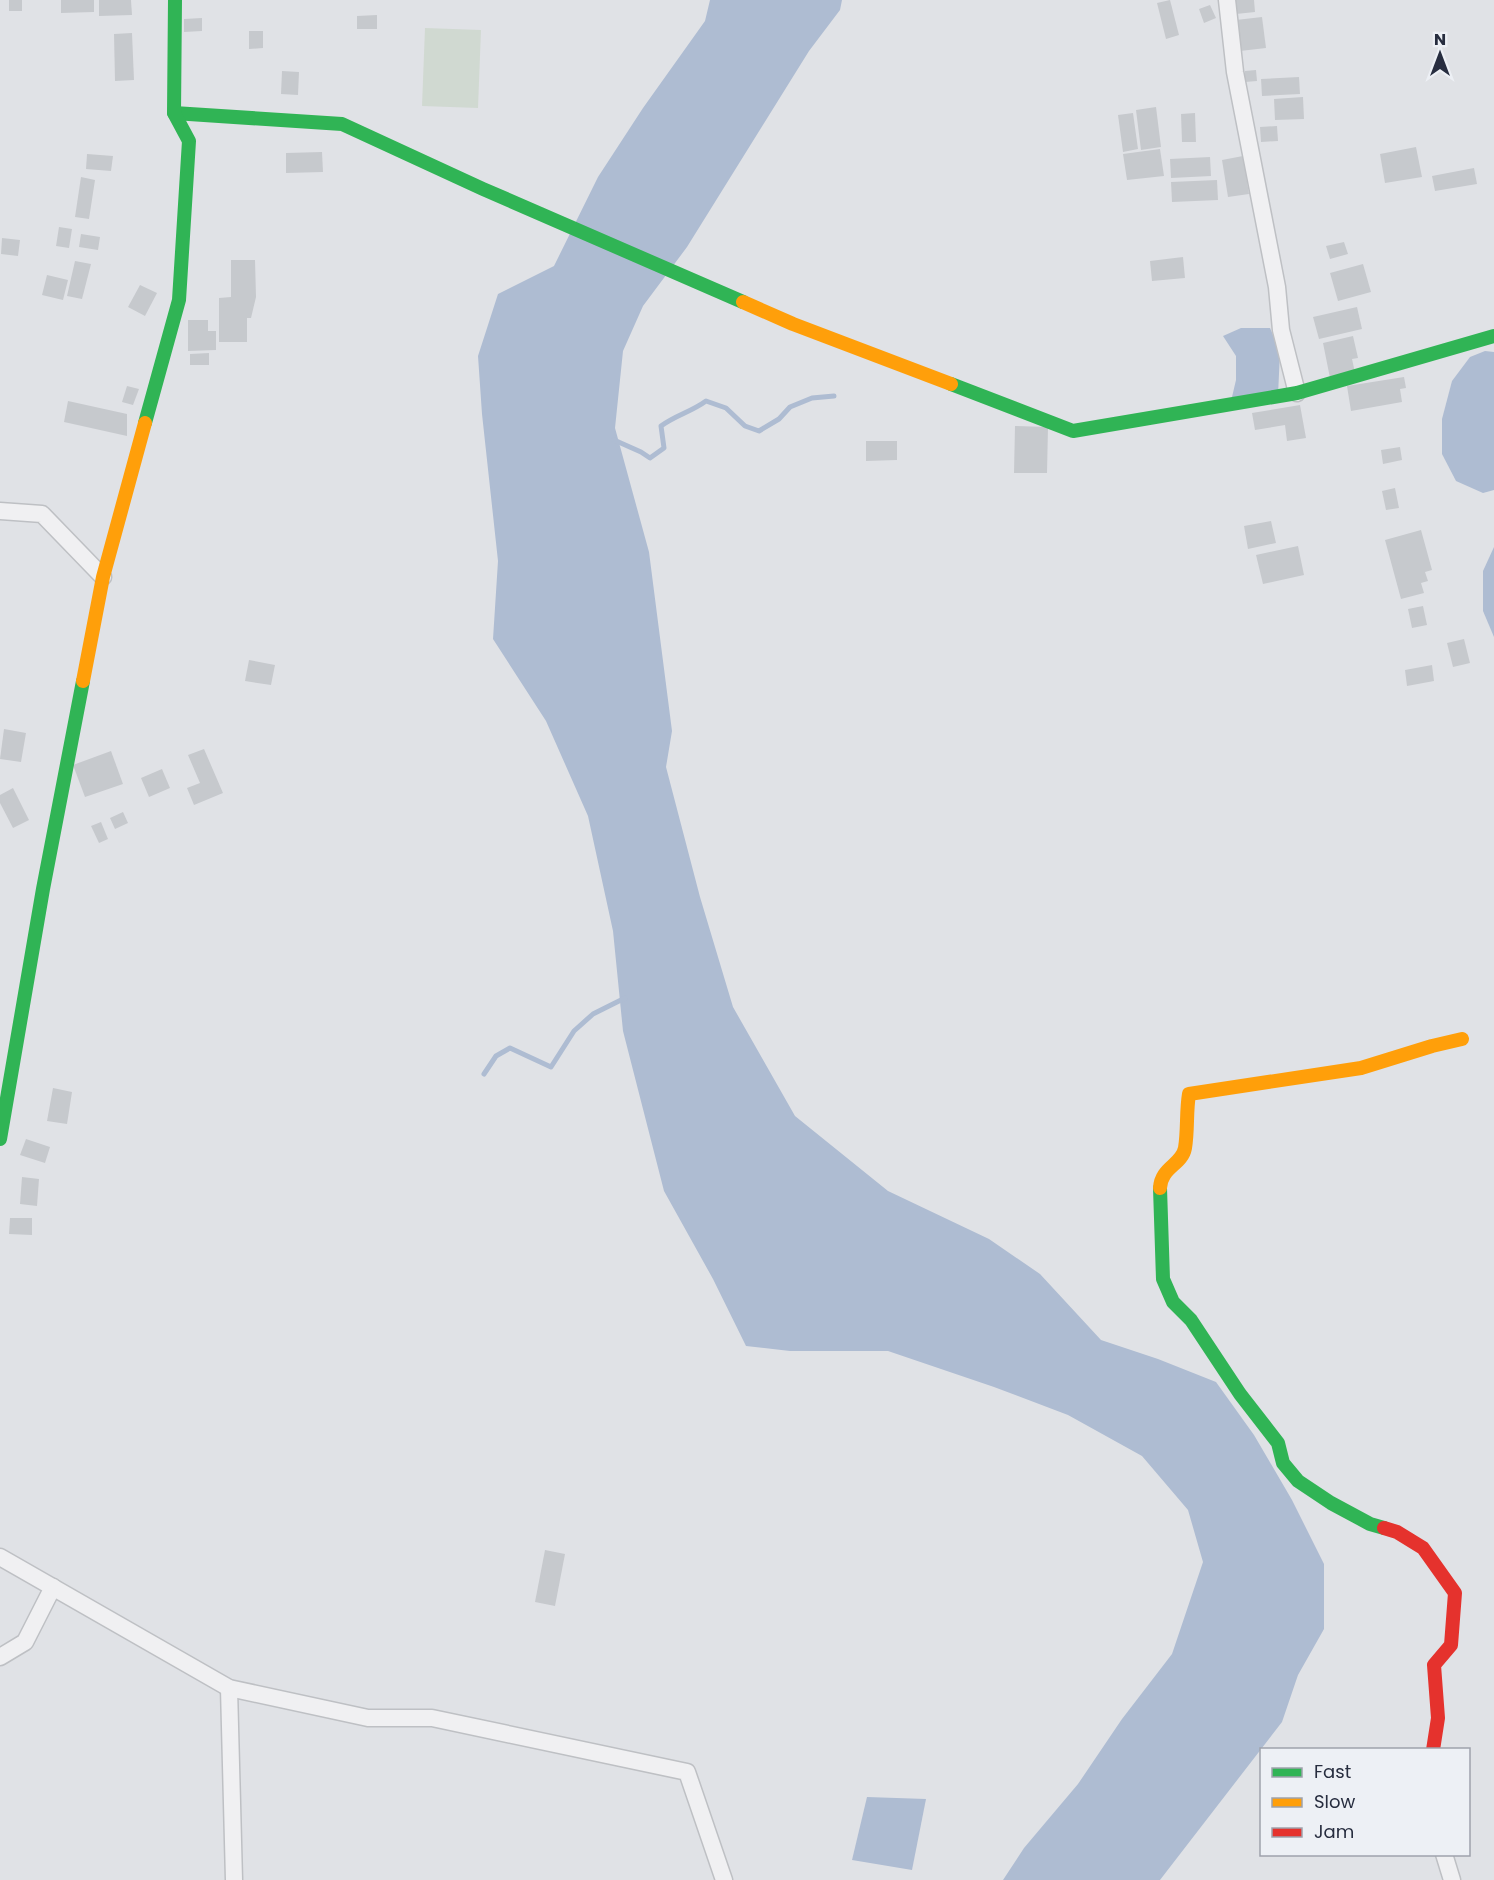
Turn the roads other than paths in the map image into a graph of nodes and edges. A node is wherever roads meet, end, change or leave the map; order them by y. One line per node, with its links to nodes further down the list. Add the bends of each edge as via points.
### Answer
1 (175, 0): 3 (street)
2 (1227, 0): 5 (street, via 1235,72 1277,287 1281,330)
3 (174, 113): 5 (street, via 342,124 793,324 1073,431); 7 (street, via 189,141 178,300)
4 (1494, 336): 5 (street)
5 (1297, 393)
6 (0, 511): 7 (street, via 42,514)
7 (103, 577): 9 (street)
8 (1462, 1039): 14 (street, via 1361,1068 1189,1094 1185,1150 1165,1171 1160,1184 1164,1279 1173,1302 1191,1320 1278,1443 1283,1463 1298,1481 1331,1503 1423,1548 1455,1593 1450,1645 1434,1665 1438,1718)
9 (0, 1139)
10 (0, 1557): 11 (street)
11 (53, 1587): 12 (street, via 25,1642); 13 (street)
12 (0, 1657)
13 (229, 1688): 16 (street); 17 (street, via 368,1718 432,1718 687,1772)
14 (1433, 1748)
15 (1445, 1856): 18 (street)
16 (234, 1880)
17 (723, 1880)
18 (1452, 1880)

